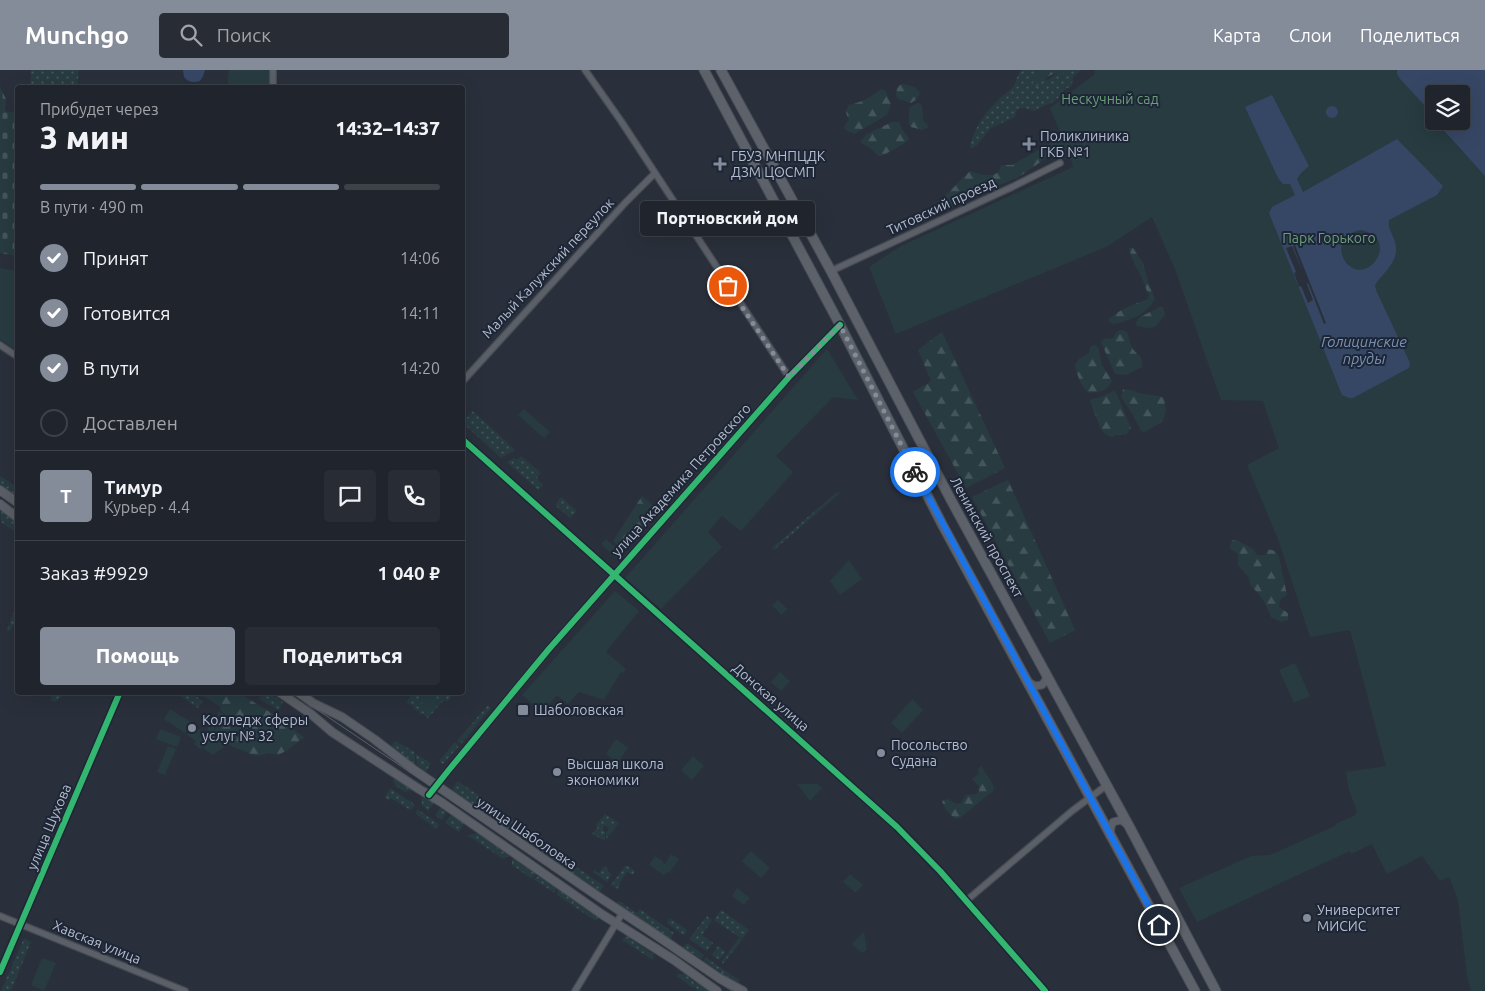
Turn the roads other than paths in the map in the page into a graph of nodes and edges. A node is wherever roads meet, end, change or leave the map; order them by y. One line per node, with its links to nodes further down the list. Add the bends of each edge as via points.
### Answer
1 (273, 70): 5 (street)
2 (585, 70): 7 (street)
3 (704, 70): 9 (main road)
4 (721, 70): 8 (main road, Ленинский проспект)
5 (273, 85)
6 (1060, 163): 8 (street, Титовский проезд)
7 (655, 173): 12 (street); 13 (street, Малый Калужский переулок)
8 (831, 271): 20 (main road, Ленинский проспект)
9 (840, 325): 12 (street, улица Академика Петровского); 21 (main road, via 918,480)
10 (0, 345): 11 (street)
11 (15, 355)
12 (789, 377): 19 (street, улица Академика Петровского)
13 (465, 379)
14 (465, 442): 19 (street, Донская улица)
15 (0, 490): 16 (main road)
16 (15, 501)
17 (0, 504): 18 (main road)
18 (15, 516)
19 (614, 575): 26 (street, улица Академика Петровского); 31 (street, Донская улица, via 897,827)
20 (1046, 672): 21 (street, via 1042,685 1034,686); 25 (main road, Ленинский проспект)
21 (1028, 681): 28 (main road)
22 (119, 695): 36 (street, улица Шухова)
23 (283, 695): 27 (main road, улица Шаболовка, via 332,732)
24 (302, 695): 26 (main road, улица Шаболовка, via 342,717)
25 (1107, 785): 28 (street); 29 (main road, Ленинский проспект)
26 (436, 786): 27 (street, улица Академика Петровского); 32 (main road, улица Шаболовка)
27 (429, 795): 33 (main road, улица Шаболовка)
28 (1089, 798): 30 (main road); 31 (street)
29 (1129, 826): 30 (street, via 1121,820 1114,822); 45 (main road, Ленинский проспект)
30 (1110, 837): 44 (main road)
31 (966, 901): 43 (street, Донская улица)
32 (623, 912): 35 (street); 42 (main road, улица Шаболовка)
33 (603, 915): 35 (main road, улица Шаболовка); 37 (street, via 610,924)
34 (0, 916): 36 (street, Хавская улица)
35 (616, 923): 37 (street); 41 (main road, улица Шаболовка)
36 (20, 924): 38 (street, улица Шухова); 39 (street, Хавская улица)
37 (610, 934): 40 (street)
38 (0, 972)
39 (185, 991)
40 (576, 991)
41 (718, 991)
42 (743, 991)
43 (1045, 991)
44 (1195, 991)
45 (1216, 991)

